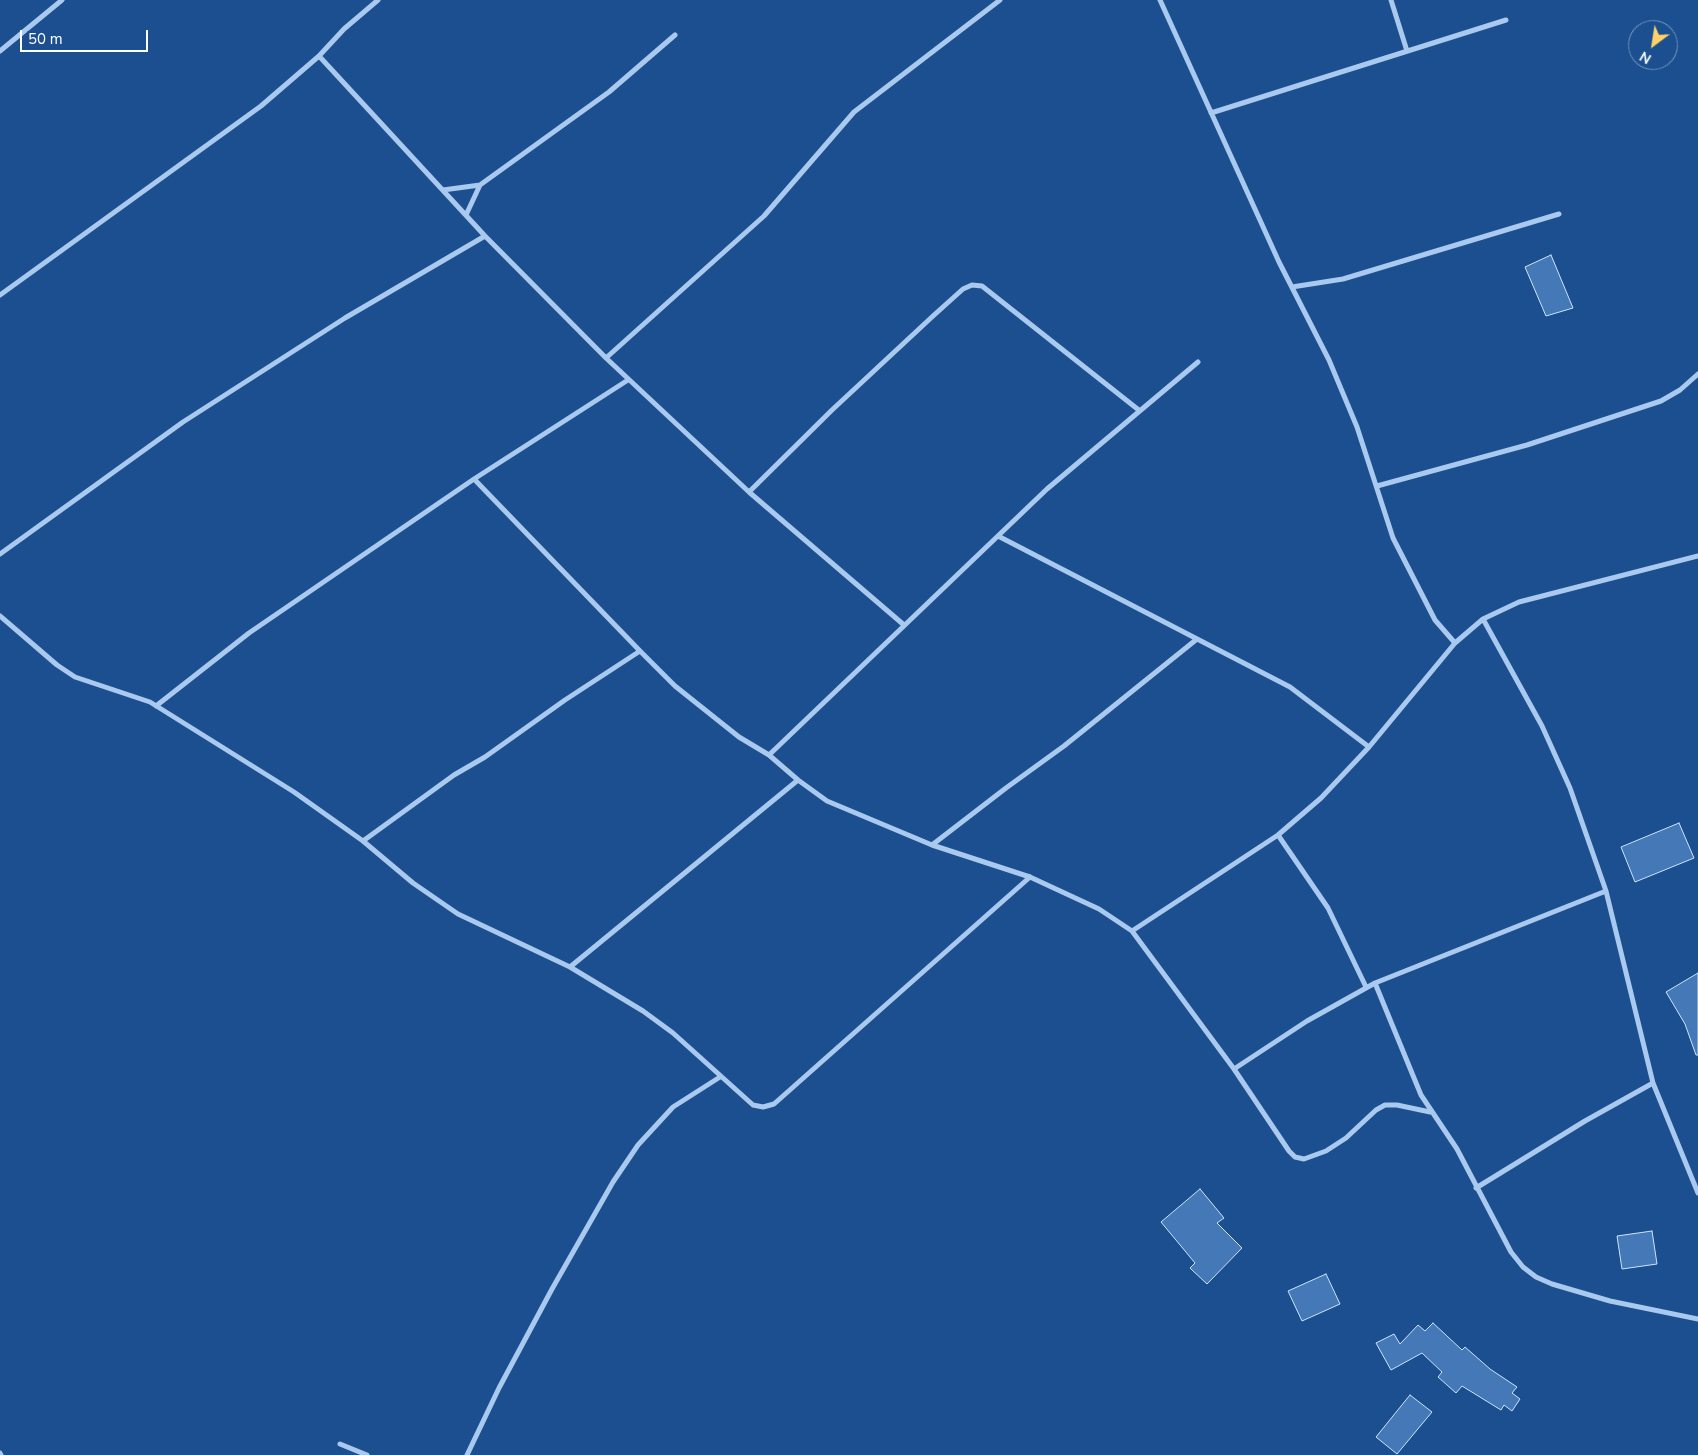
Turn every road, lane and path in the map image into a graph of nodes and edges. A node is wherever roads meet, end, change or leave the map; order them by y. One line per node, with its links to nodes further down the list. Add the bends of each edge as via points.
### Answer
1 (62, 0): 8 (street)
2 (378, 0): 10 (street)
3 (1000, 0): 19 (street, via 854,112 764,216)
4 (1160, 0): 11 (street)
5 (1391, 0): 9 (street)
6 (1506, 20): 9 (street)
7 (675, 35): 12 (street, via 609,92)
8 (0, 51)
9 (1407, 51): 11 (street)
10 (319, 56): 13 (street); 18 (street, via 261,106)
11 (1211, 113): 17 (street)
12 (480, 185): 13 (street); 15 (street)
13 (442, 190): 15 (street)
14 (1559, 214): 17 (street, via 1343,278)
15 (466, 215): 16 (street)
16 (485, 236): 19 (street); 28 (street, via 345,318 192,417)
17 (1292, 287): 25 (street, via 1358,427)
18 (0, 295)
19 (606, 358): 22 (street)
20 (1198, 362): 23 (street)
21 (1698, 374): 25 (street, via 1661,401 1527,445)
22 (628, 380): 24 (street); 26 (street)
23 (1140, 411): 26 (street, via 982,286 972,285 933,316); 27 (street, via 1047,489)
24 (474, 479): 35 (street); 36 (street, via 249,633)
25 (1378, 486): 34 (street, via 1402,555 1435,620)
26 (749, 492): 32 (street)
27 (998, 536): 32 (street); 33 (street)
28 (0, 554)
29 (1698, 556): 31 (street, via 1519,602)
30 (0, 616): 36 (street, via 74,677 137,696)
31 (1483, 619): 34 (street); 44 (street, via 1542,726 1566,779)
32 (904, 625): 38 (street)
33 (1197, 639): 37 (street, via 1290,687); 42 (street, via 1064,746)
34 (1455, 643): 37 (street)
35 (640, 651): 38 (street, via 675,686 739,737); 41 (street, via 485,757 454,774)
36 (156, 706): 41 (street, via 294,792)
37 (1369, 747): 40 (street, via 1321,798)
38 (769, 755): 39 (street)
39 (798, 780): 42 (street, via 827,801); 46 (street)
40 (1278, 834): 45 (street); 48 (street, via 1328,908)
41 (363, 841): 46 (street, via 458,914)
42 (932, 845): 43 (street)
43 (1030, 877): 45 (street, via 1099,909); 50 (street, via 774,1104 752,1105)
44 (1606, 891): 47 (street); 51 (street)
45 (1132, 931): 49 (street)
46 (570, 967): 50 (street, via 643,1011)
47 (1375, 983): 48 (street); 52 (street, via 1412,1077)
48 (1366, 987): 49 (street)
49 (1234, 1069): 52 (street, via 1288,1151 1304,1159 1326,1151 1346,1138 1385,1105)
50 (720, 1077): 58 (street, via 673,1107 638,1145 613,1182 499,1388)
51 (1653, 1083): 53 (street, via 1585,1120); 54 (street)
52 (1430, 1112): 53 (street, via 1457,1149)
53 (1476, 1188): 55 (street, via 1511,1252 1522,1267 1536,1277 1610,1301)
54 (1698, 1194)
55 (1698, 1319)
56 (340, 1444): 57 (street)
57 (367, 1455)
58 (467, 1455)

